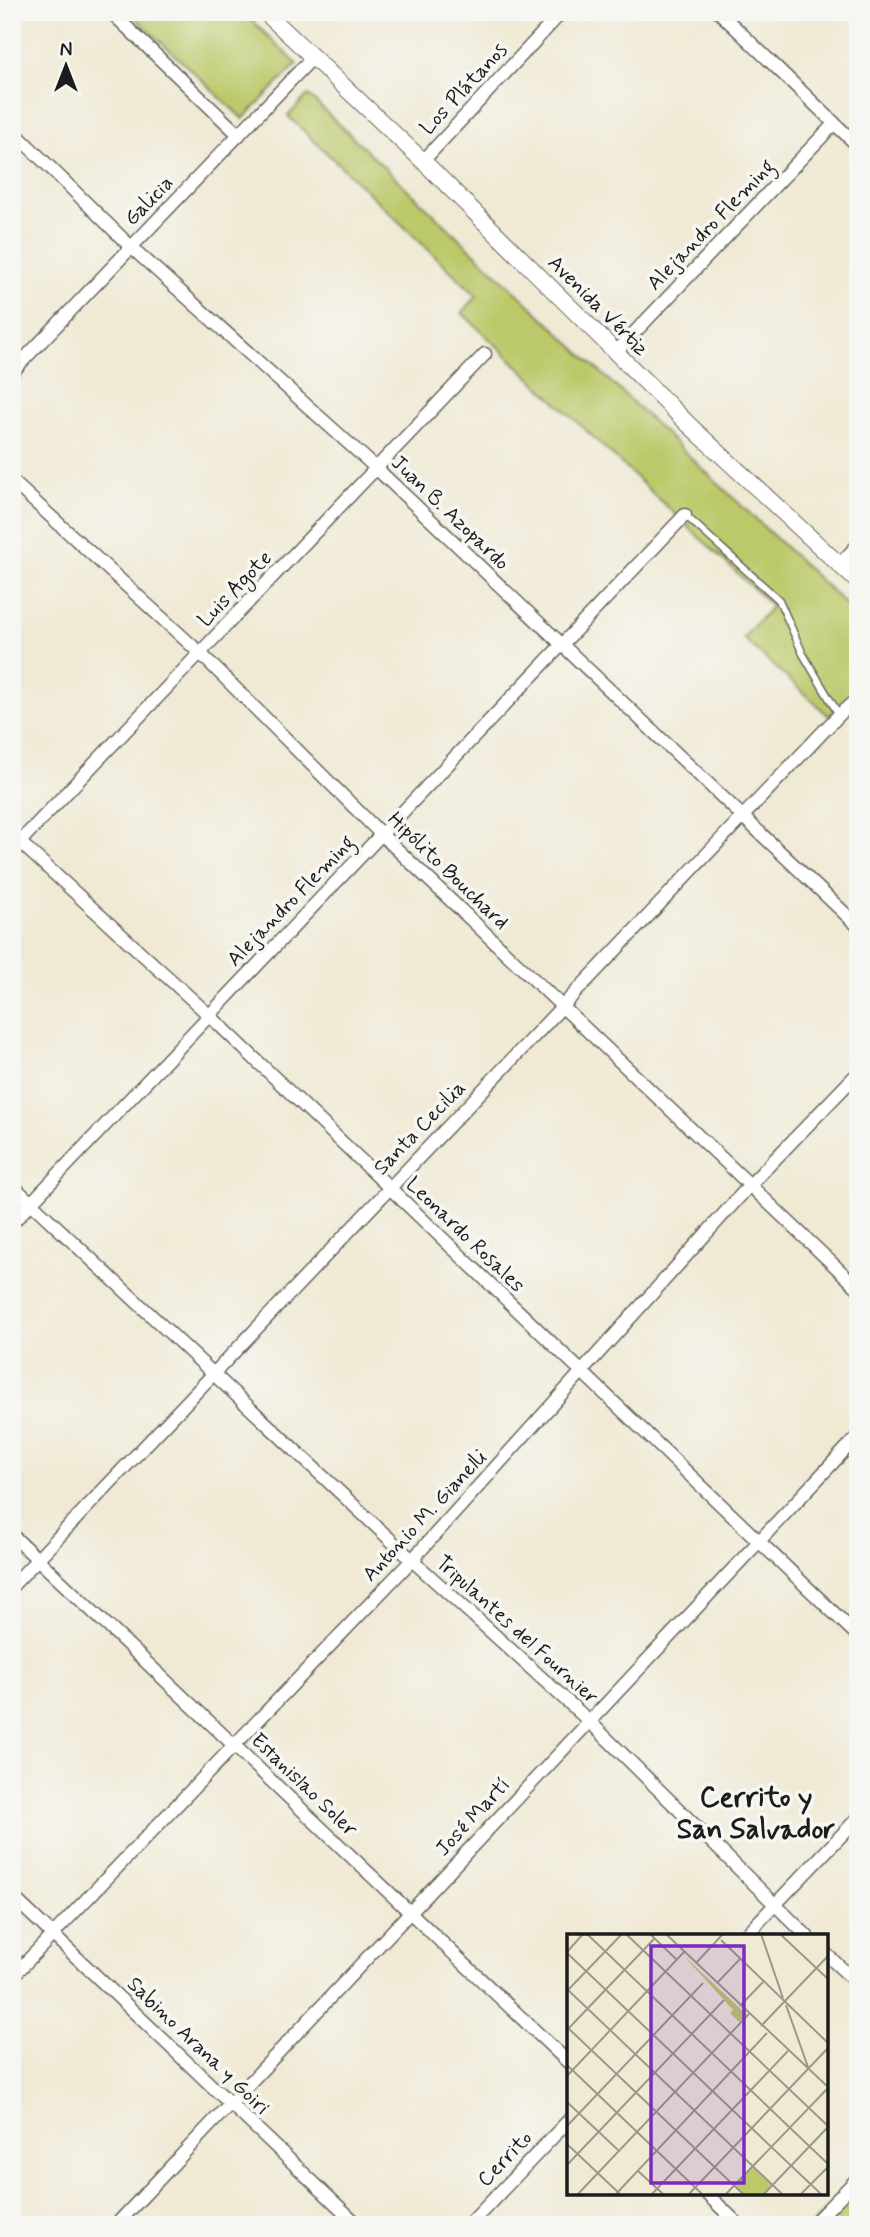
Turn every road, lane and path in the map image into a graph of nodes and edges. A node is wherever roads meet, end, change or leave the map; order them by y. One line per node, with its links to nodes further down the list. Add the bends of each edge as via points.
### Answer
1 (111, 12): 8 (street)
2 (265, 12): 5 (street, Avenida Vértiz)
3 (562, 12): 10 (street, Los Plátanos)
4 (719, 12): 6 (street)
5 (313, 57): 8 (street, Galicia); 10 (street, Avenida Vértiz)
6 (834, 124): 9 (street); 12 (street, Alejandro Fleming)
7 (12, 130): 11 (street, Juan B. Azopardo)
8 (239, 135): 11 (street, Galicia)
9 (858, 146)
10 (423, 161): 12 (street, Avenida Vértiz)
11 (131, 247): 14 (street, Galicia); 15 (street, Juan B. Azopardo)
12 (615, 353): 19 (street, Avenida Vértiz)
13 (485, 354): 15 (street, Luis Agote)
14 (12, 372)
15 (376, 468): 21 (street, Juan B. Azopardo); 22 (street, Luis Agote)
16 (12, 481): 22 (street, Hipólito Bouchard)
17 (685, 515): 21 (street, Alejandro Fleming); 24 (lane, via 779,600 803,654)
18 (858, 545): 19 (street)
19 (840, 564): 20 (street, Avenida Vértiz)
20 (858, 582)
21 (560, 645): 25 (street, Juan B. Azopardo); 26 (street, Alejandro Fleming)
22 (200, 653): 26 (street, Hipólito Bouchard); 27 (street, Luis Agote)
23 (858, 698): 24 (street, Santa Cecilia)
24 (839, 715): 25 (street, Santa Cecilia)
25 (742, 817): 28 (street, Juan B. Azopardo); 29 (street, Santa Cecilia)
26 (381, 834): 29 (street, Hipólito Bouchard); 30 (street, Alejandro Fleming)
27 (15, 842): 30 (street, Leonardo Rosales)
28 (858, 926)
29 (562, 1007): 33 (street, Hipólito Bouchard); 34 (street, Santa Cecilia)
30 (209, 1015): 34 (street, Leonardo Rosales); 35 (street, Alejandro Fleming)
31 (858, 1073): 33 (street, Antonio M. Gianelli)
32 (12, 1185): 35 (street, Tripulantes del Fournier)
33 (749, 1186): 37 (street, Hipólito Bouchard); 38 (street, Antonio M. Gianelli)
34 (389, 1189): 38 (street, Leonardo Rosales); 39 (street, Santa Cecilia)
35 (31, 1203): 36 (street, Alejandro Fleming); 39 (street, Tripulantes del Fournier)
36 (12, 1223)
37 (858, 1288)
38 (582, 1374): 42 (street, Leonardo Rosales); 44 (street, Antonio M. Gianelli)
39 (213, 1375): 43 (street, Santa Cecilia); 44 (street, Tripulantes del Fournier)
40 (858, 1436): 42 (street, José Martí)
41 (12, 1535): 43 (street, Estanislao Soler)
42 (758, 1541): 46 (street, Leonardo Rosales); 47 (street, José Martí)
43 (38, 1559): 45 (street, Santa Cecilia); 48 (street, Estanislao Soler)
44 (412, 1560): 47 (street, Tripulantes del Fournier); 48 (street, Antonio M. Gianelli)
45 (12, 1586)
46 (858, 1636)
47 (589, 1721): 51 (street, Tripulantes del Fournier); 52 (street, José Martí)
48 (234, 1745): 52 (street, Estanislao Soler); 55 (street, Antonio M. Gianelli)
49 (858, 1818): 51 (street)
50 (12, 1896): 55 (street, Sabino Arana y Goiri)
51 (775, 1905): 53 (street); 54 (street, Tripulantes del Fournier)
52 (410, 1912): 59 (street, Estanislao Soler); 60 (street, José Martí)
53 (747, 1934)
54 (805, 1934)
55 (53, 1935): 57 (street, Antonio M. Gianelli); 60 (street, Sabino Arana y Goiri)
56 (828, 1956): 58 (street)
57 (12, 1977)
58 (858, 1984)
59 (567, 2061)
60 (230, 2103): 64 (street, José Martí); 65 (street, Sabino Arana y Goiri)
61 (567, 2122): 66 (street, Cerrito)
62 (858, 2178): 68 (street)
63 (708, 2195): 67 (street)
64 (116, 2225)
65 (358, 2225)
66 (469, 2225)
67 (739, 2225)
68 (812, 2225)

